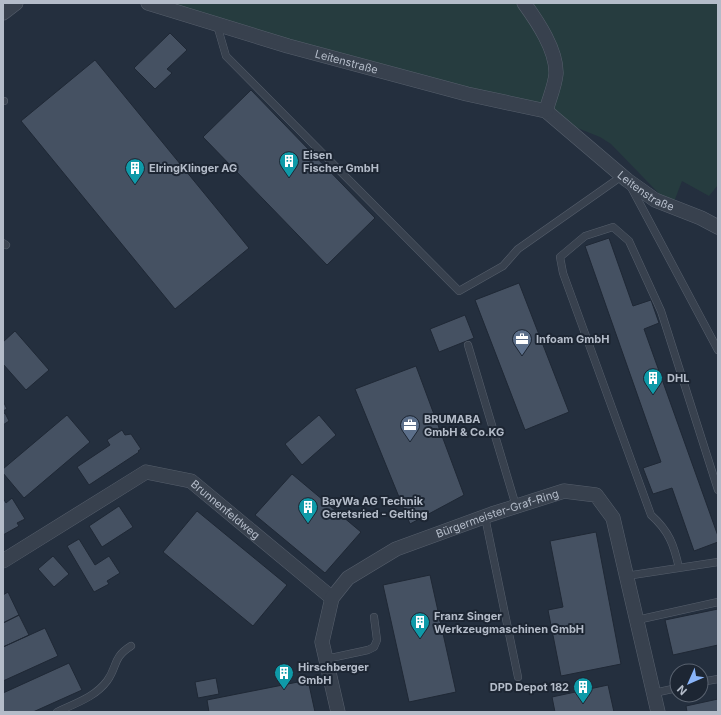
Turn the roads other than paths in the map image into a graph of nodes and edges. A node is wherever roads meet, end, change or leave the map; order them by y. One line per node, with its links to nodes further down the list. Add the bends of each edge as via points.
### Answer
1 (16, 3): 4 (street)
2 (148, 3): 5 (street, Leitenstraße)
3 (524, 3): 6 (street, via 545,35 553,56 556,74)
4 (3, 13)
5 (217, 24): 6 (street, Leitenstraße, via 288,46 467,94); 7 (lane, via 226,56 460,291 503,266 518,249)
6 (546, 111): 7 (street, Leitenstraße)
7 (625, 178): 8 (street, Leitenstraße, via 655,200); 10 (lane)
8 (718, 227)
9 (468, 345): 12 (lane)
10 (718, 350)
11 (718, 490): 16 (lane, via 661,311 629,241 613,227 585,236 560,257 563,272 651,515 663,525 674,546)
12 (516, 506): 13 (street, Bürgermeister-Graf-Ring); 17 (street, Bürgermeister-Graf-Ring, via 564,491 596,495 613,518)
13 (484, 517): 18 (street, Bürgermeister-Graf-Ring, via 396,550 348,578); 24 (lane)
14 (3, 560): 18 (street, Brunnenfeldweg, via 146,472 191,481)
15 (718, 562): 16 (lane)
16 (679, 568): 17 (lane)
17 (626, 576): 21 (street, Bürgermeister-Graf-Ring)
18 (332, 598): 23 (street, Bürgermeister-Graf-Ring, via 322,642)
19 (718, 602): 21 (lane)
20 (374, 617): 23 (lane, via 377,640 374,647)
21 (637, 620): 26 (street, Bürgermeister-Graf-Ring)
22 (131, 646): 27 (lane, via 121,652 108,679 95,694)
23 (326, 659): 28 (street, Bürgermeister-Graf-Ring)
24 (518, 677)
25 (669, 690): 26 (lane)
26 (654, 693): 29 (street, Bürgermeister-Graf-Ring)
27 (57, 712)
28 (338, 712)
29 (658, 712)

